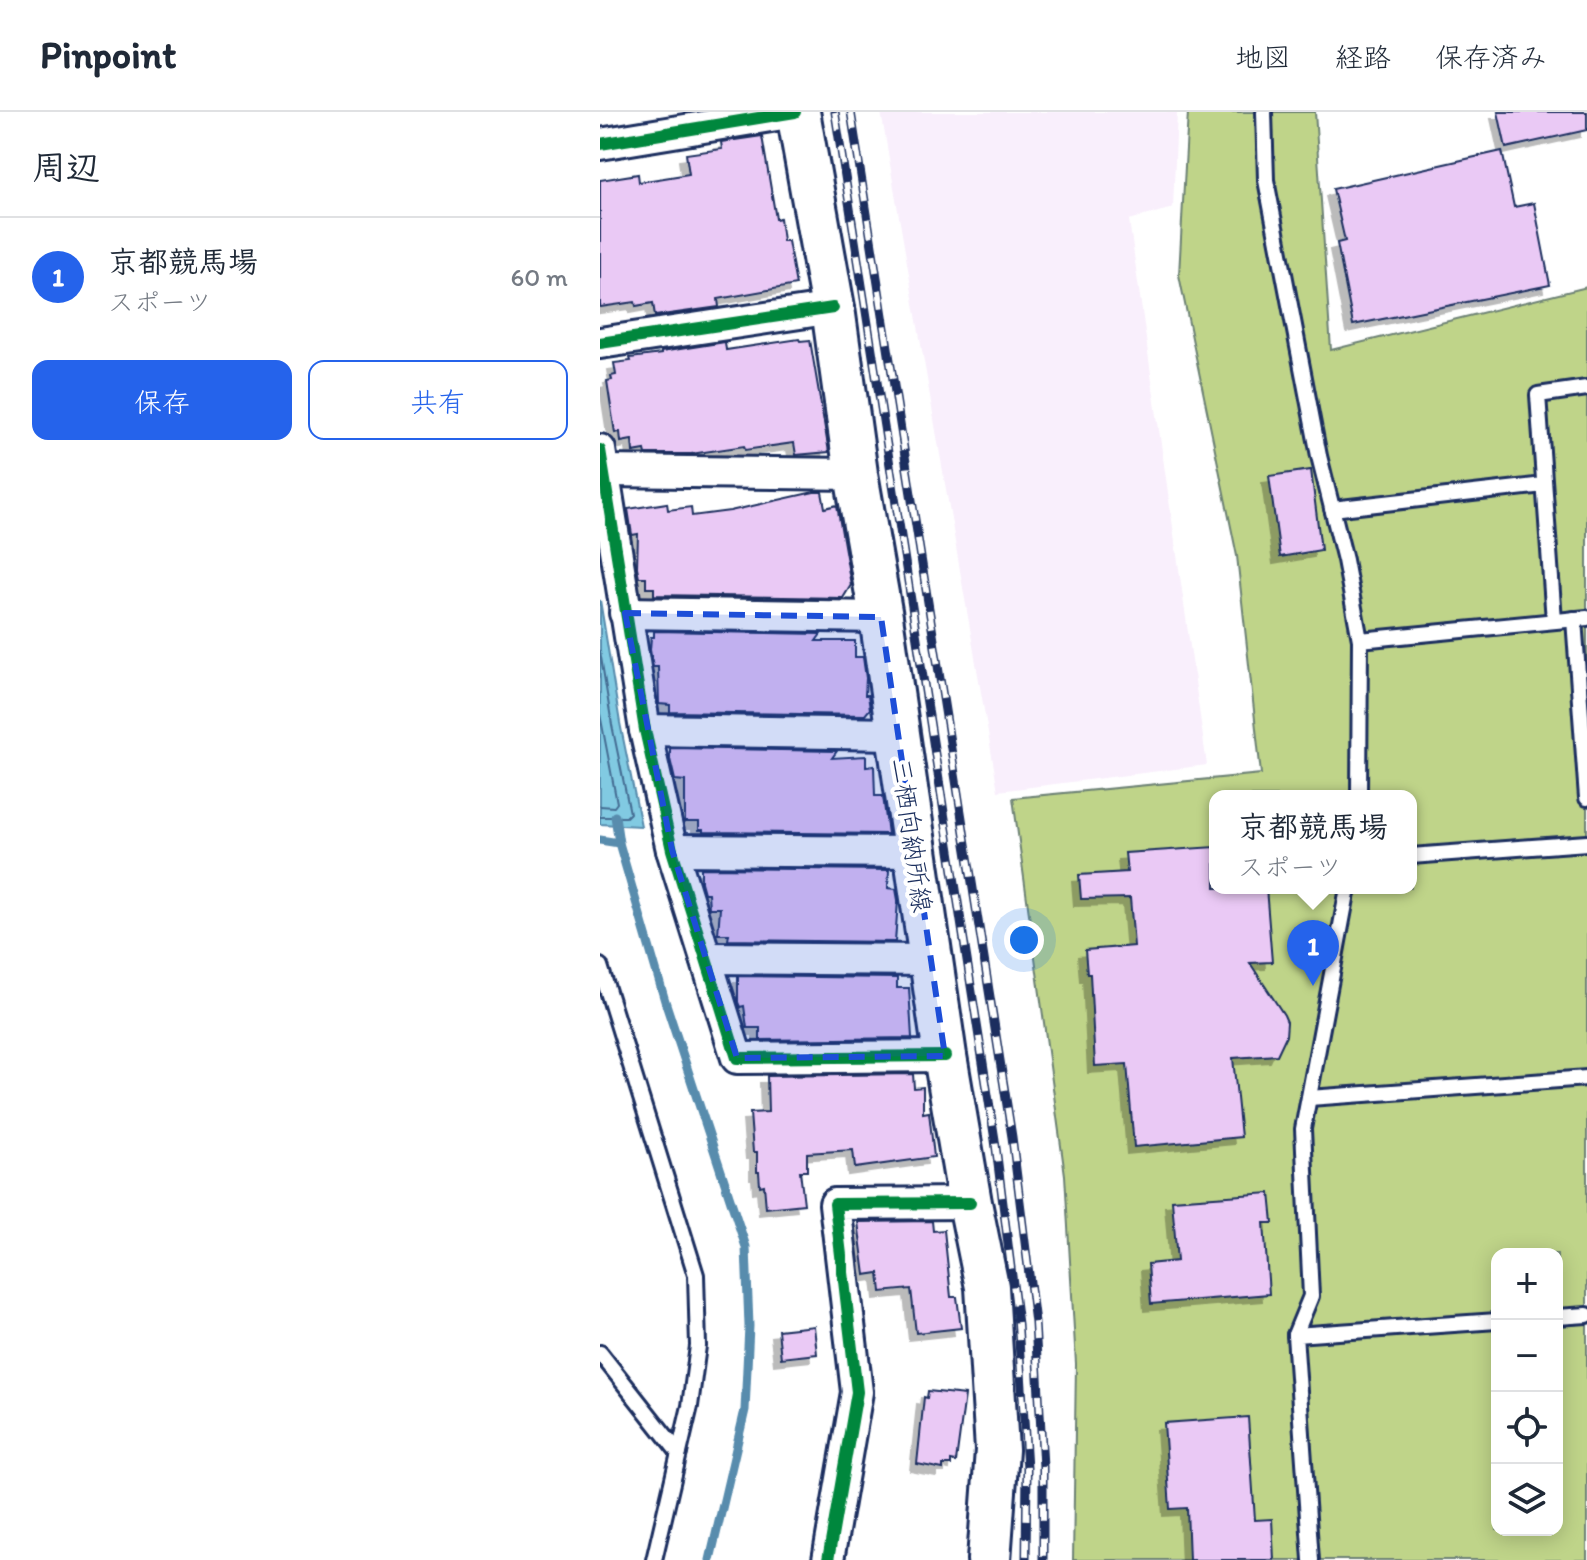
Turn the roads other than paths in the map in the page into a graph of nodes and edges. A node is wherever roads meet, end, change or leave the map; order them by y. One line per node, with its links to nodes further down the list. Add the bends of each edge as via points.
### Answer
1 (797, 112): 3 (street); 4 (main road, 三栖向納所線)
2 (1264, 112): 10 (lane, via 1266,180)
3 (600, 144)
4 (833, 308): 5 (street); 8 (main road, 三栖向納所線)
5 (600, 343)
6 (1587, 388): 9 (lane, via 1538,395)
7 (602, 460): 8 (street); 11 (street)
8 (856, 474): 12 (main road, 三栖向納所線)
9 (1544, 485): 10 (lane); 14 (lane)
10 (1332, 509): 15 (lane)
11 (625, 613): 12 (street); 16 (street)
12 (881, 617): 17 (main road, 三栖向納所線)
13 (1581, 618): 14 (lane); 19 (lane)
14 (1554, 621): 15 (lane)
15 (1360, 640): 18 (lane)
16 (645, 730): 17 (street); 21 (street)
17 (897, 734): 22 (main road, 三栖向納所線)
18 (1359, 790)
19 (1587, 798)
20 (1587, 843): 23 (lane)
21 (672, 850): 22 (street); 25 (street)
22 (915, 852): 26 (main road, 三栖向納所線)
23 (1417, 856)
24 (1347, 894): 30 (lane)
25 (706, 958): 26 (street); 28 (street, via 737,1058)
26 (931, 960): 28 (main road, 三栖向納所線)
27 (600, 966): 37 (lane, via 696,1275 698,1346)
28 (945, 1056): 31 (main road, 三栖向納所線)
29 (1587, 1078): 30 (lane)
30 (1309, 1098): 35 (lane, via 1303,1129 1311,1296)
31 (970, 1203): 39 (street, via 835,1204 857,1392); 40 (main road, 三栖向納所線, via 987,1287 997,1450)
32 (1587, 1315): 33 (lane)
33 (1563, 1317)
34 (1491, 1321): 35 (lane)
35 (1295, 1335): 41 (lane)
36 (600, 1353): 37 (lane)
37 (679, 1453): 38 (lane)
38 (654, 1560)
39 (828, 1560)
40 (989, 1560)
41 (1311, 1560)

